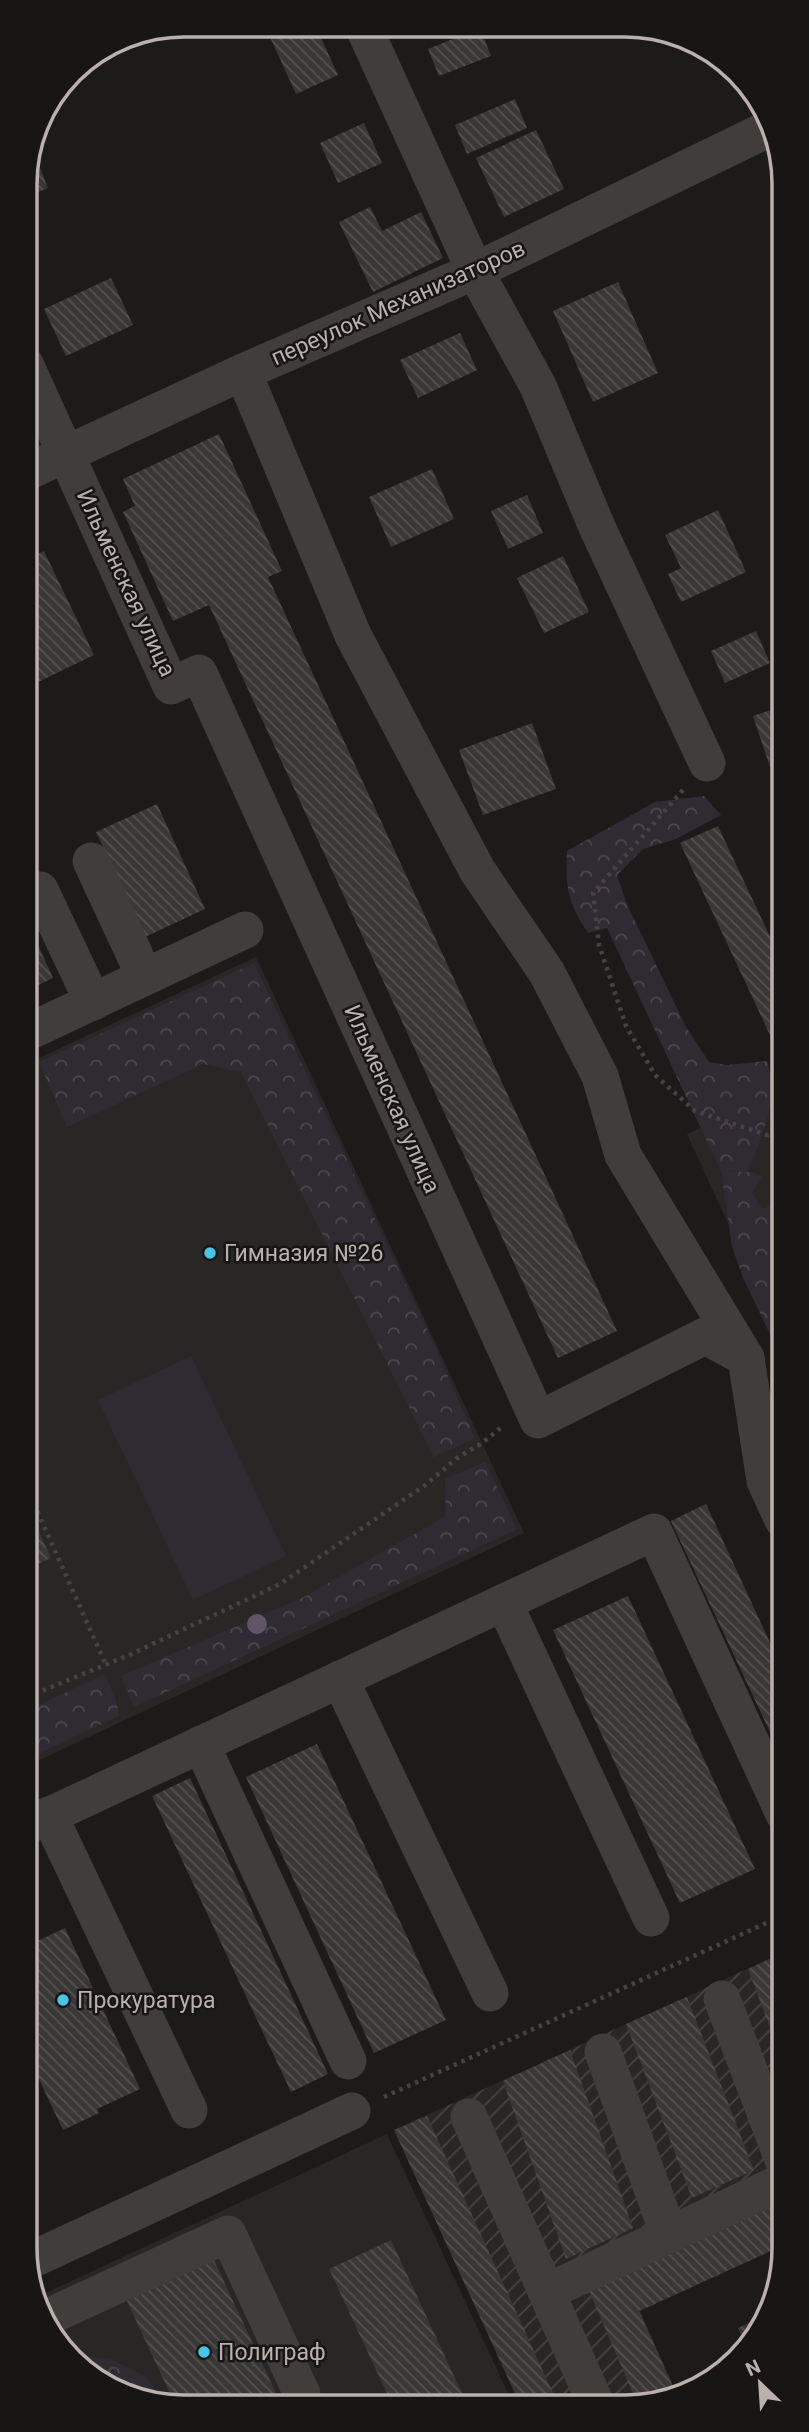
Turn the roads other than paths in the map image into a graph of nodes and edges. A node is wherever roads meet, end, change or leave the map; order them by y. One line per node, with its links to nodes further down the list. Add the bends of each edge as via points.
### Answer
1 (368, 37): 3 (street)
2 (762, 132): 3 (street, переулок Механизаторов)
3 (475, 271): 4 (street, переулок Механизаторов); 8 (street, via 538,386 597,527)
4 (243, 372): 6 (street, переулок Механизаторов); 15 (street, via 353,635 477,870 547,973 600,1076 623,1155)
5 (37, 390): 6 (street)
6 (66, 454): 7 (street, переулок Механизаторов); 15 (street, Ильменская улица, via 171,686 199,673 538,1420 705,1336)
7 (37, 467)
8 (708, 763)
9 (91, 861): 12 (street)
10 (40, 890): 13 (street)
11 (245, 930): 12 (street)
12 (145, 977): 13 (street)
13 (93, 1002): 14 (street)
14 (37, 1028)
15 (746, 1358): 16 (street, via 765,1481)
16 (772, 1496)
17 (504, 1603): 18 (street); 20 (street, via 654,1532); 22 (street)
18 (340, 1679): 19 (street); 23 (street)
19 (201, 1744): 21 (street); 26 (street)
20 (772, 1788)
21 (38, 1821): 27 (street)
22 (651, 1917)
23 (490, 1993)
24 (722, 1999): 30 (street)
25 (603, 2052): 32 (street)
26 (348, 2061)
27 (189, 2110)
28 (352, 2111): 33 (street)
29 (469, 2117): 34 (street)
30 (772, 2130)
31 (772, 2187): 32 (street)
32 (668, 2235): 34 (street)
33 (37, 2257)
34 (547, 2292): 37 (street)
35 (53, 2315): 36 (street, via 228,2234)
36 (302, 2393)
37 (592, 2395)

